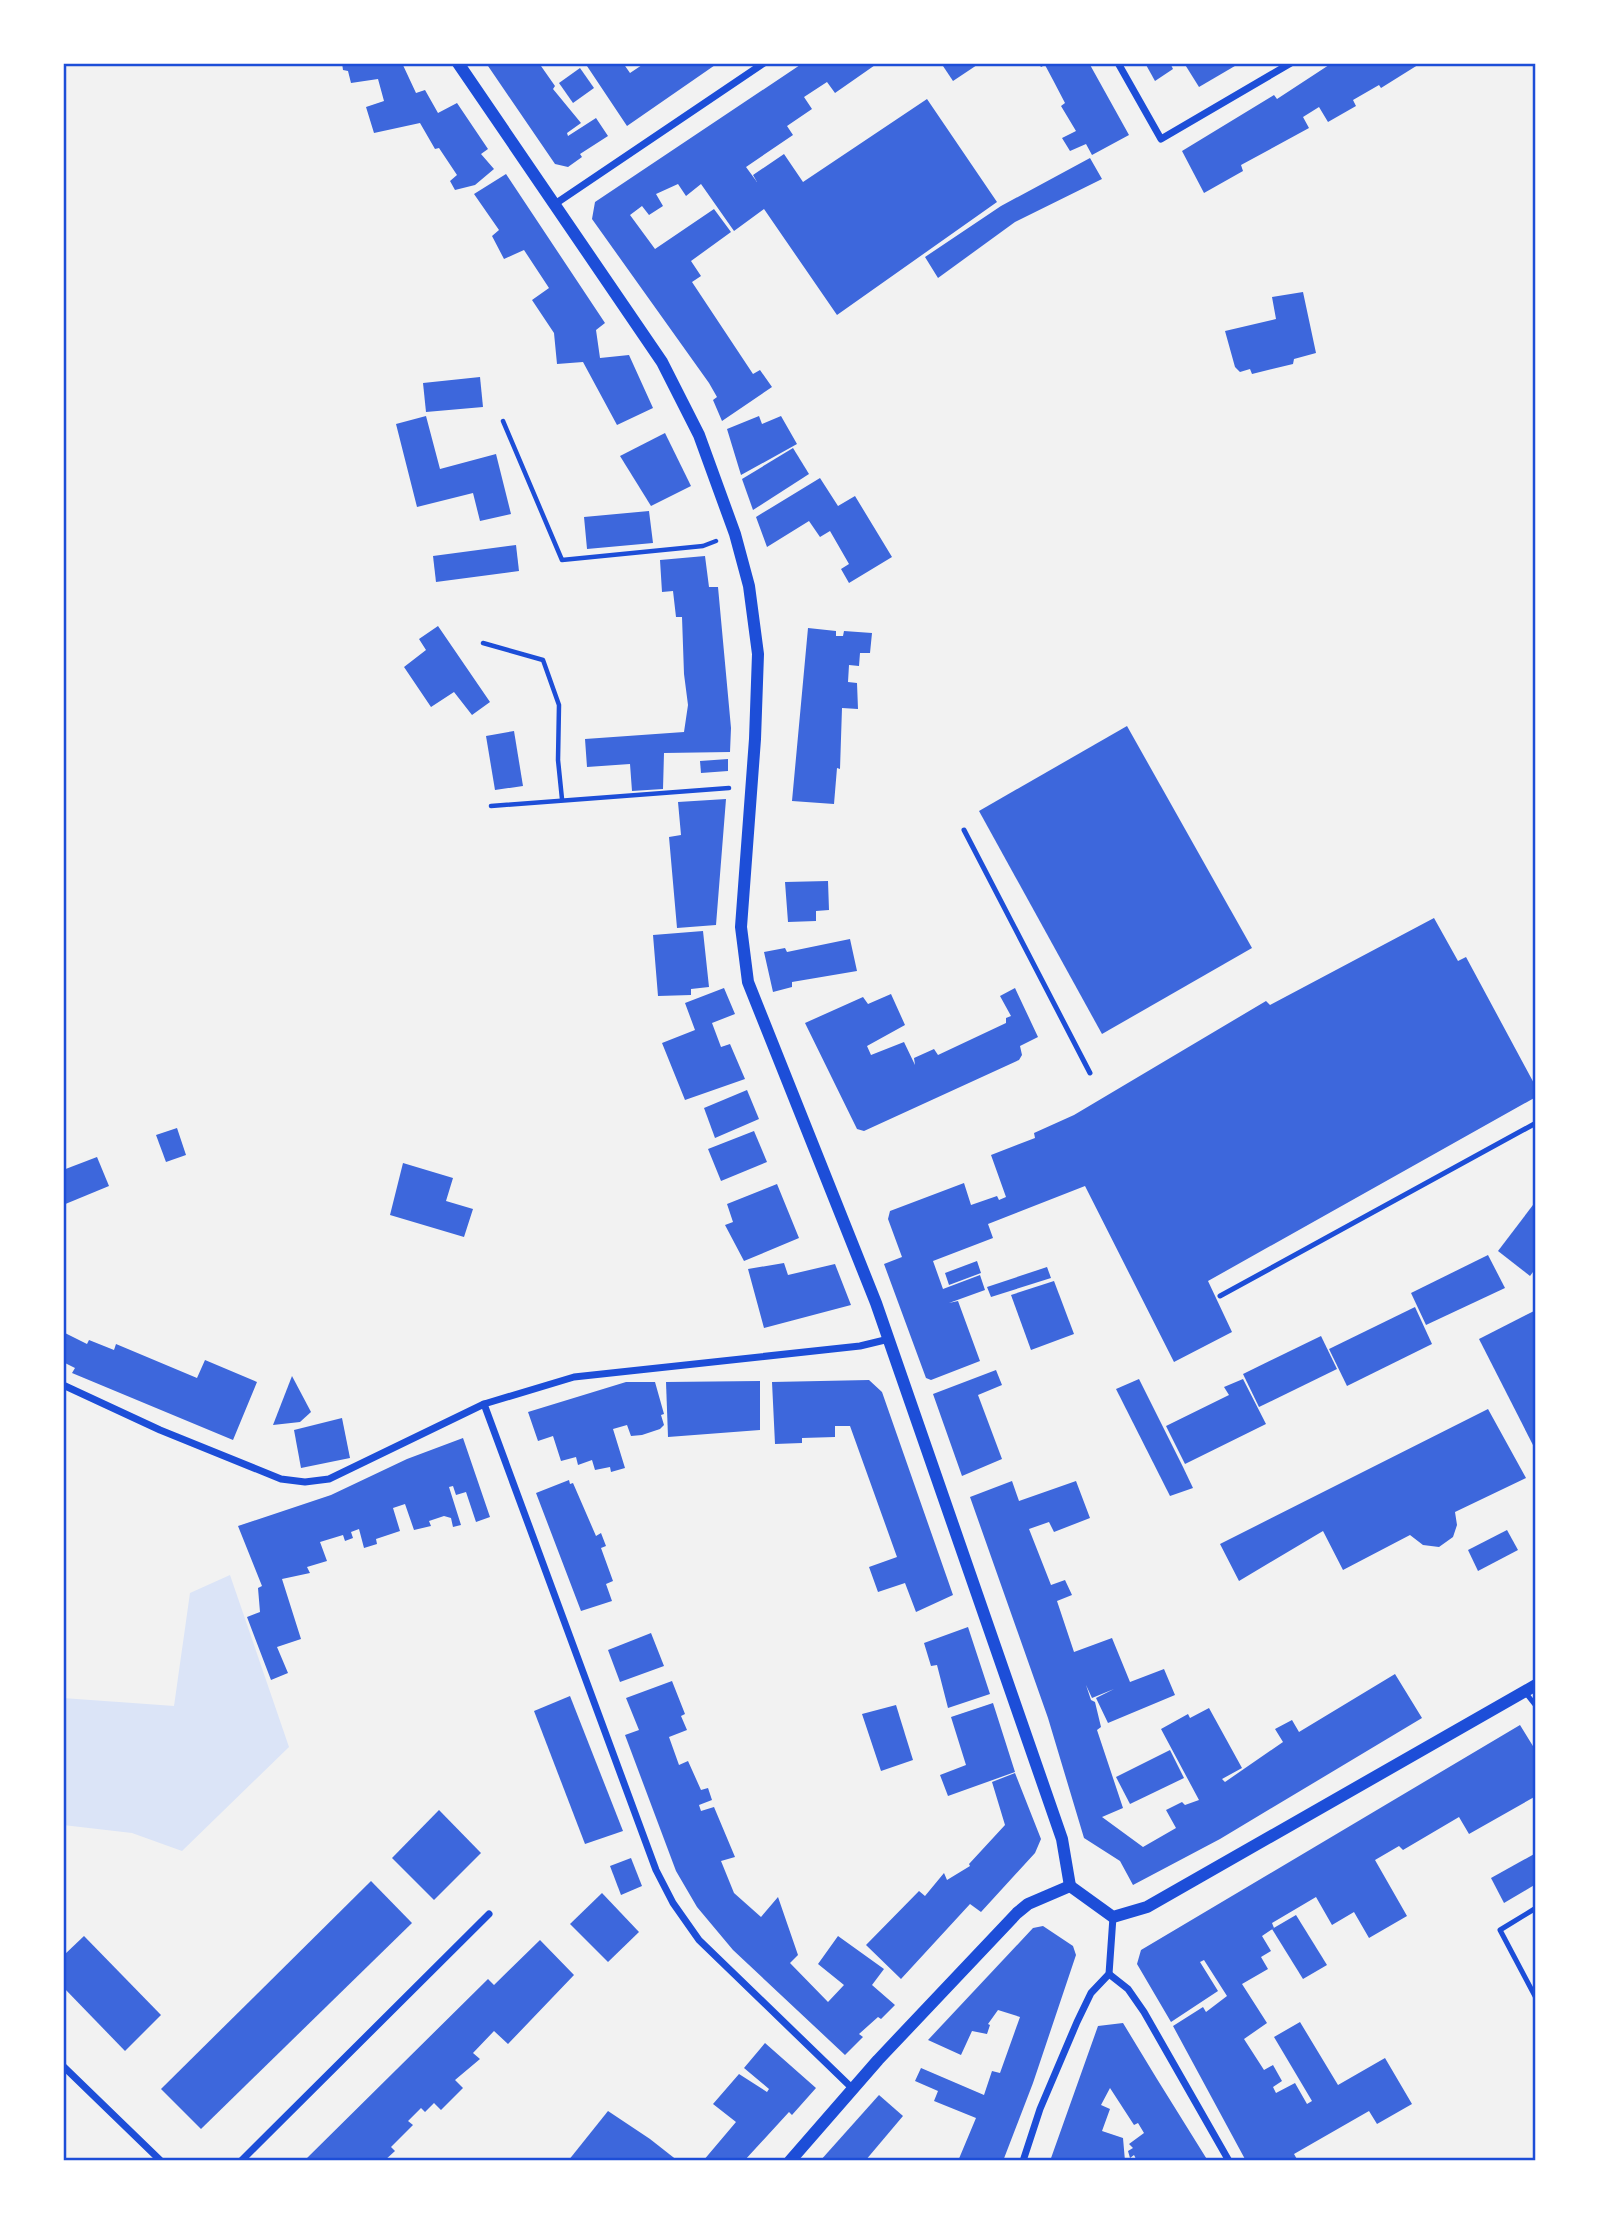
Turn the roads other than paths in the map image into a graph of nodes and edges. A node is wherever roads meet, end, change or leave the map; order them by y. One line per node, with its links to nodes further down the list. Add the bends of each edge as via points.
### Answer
1 (458, 63): 5 (street)
2 (764, 63): 5 (street)
3 (1118, 63): 4 (street, via 1161,139)
4 (1291, 63)
5 (555, 204): 10 (street, via 673,381 699,435 734,534 749,586 757,641 758,697 741,927 748,982)
6 (964, 830): 7 (lane)
7 (1090, 1073)
8 (1536, 1123): 9 (lane)
9 (1220, 1296)
10 (889, 1339): 12 (street, via 574,1377); 15 (street, via 1062,1839)
11 (63, 1385): 12 (street, via 281,1479 305,1482 329,1479)
12 (484, 1404): 22 (street, via 667,1892 699,1940)
13 (1530, 1688): 14 (lane); 18 (street, via 1147,1907)
14 (1536, 1706)
15 (1070, 1886): 18 (street); 22 (street, via 1017,1913)
16 (1536, 1908): 20 (lane, via 1500,1930)
17 (489, 1914): 24 (street)
18 (1113, 1917): 19 (street)
19 (1109, 1974): 26 (street, via 1091,1993 1077,2022); 27 (street, via 1128,1989 1144,2012)
20 (1536, 1998)
21 (63, 2066): 23 (street)
22 (853, 2089): 25 (street)
23 (161, 2161)
24 (242, 2161)
25 (790, 2161)
26 (1023, 2161)
27 (1230, 2161)

